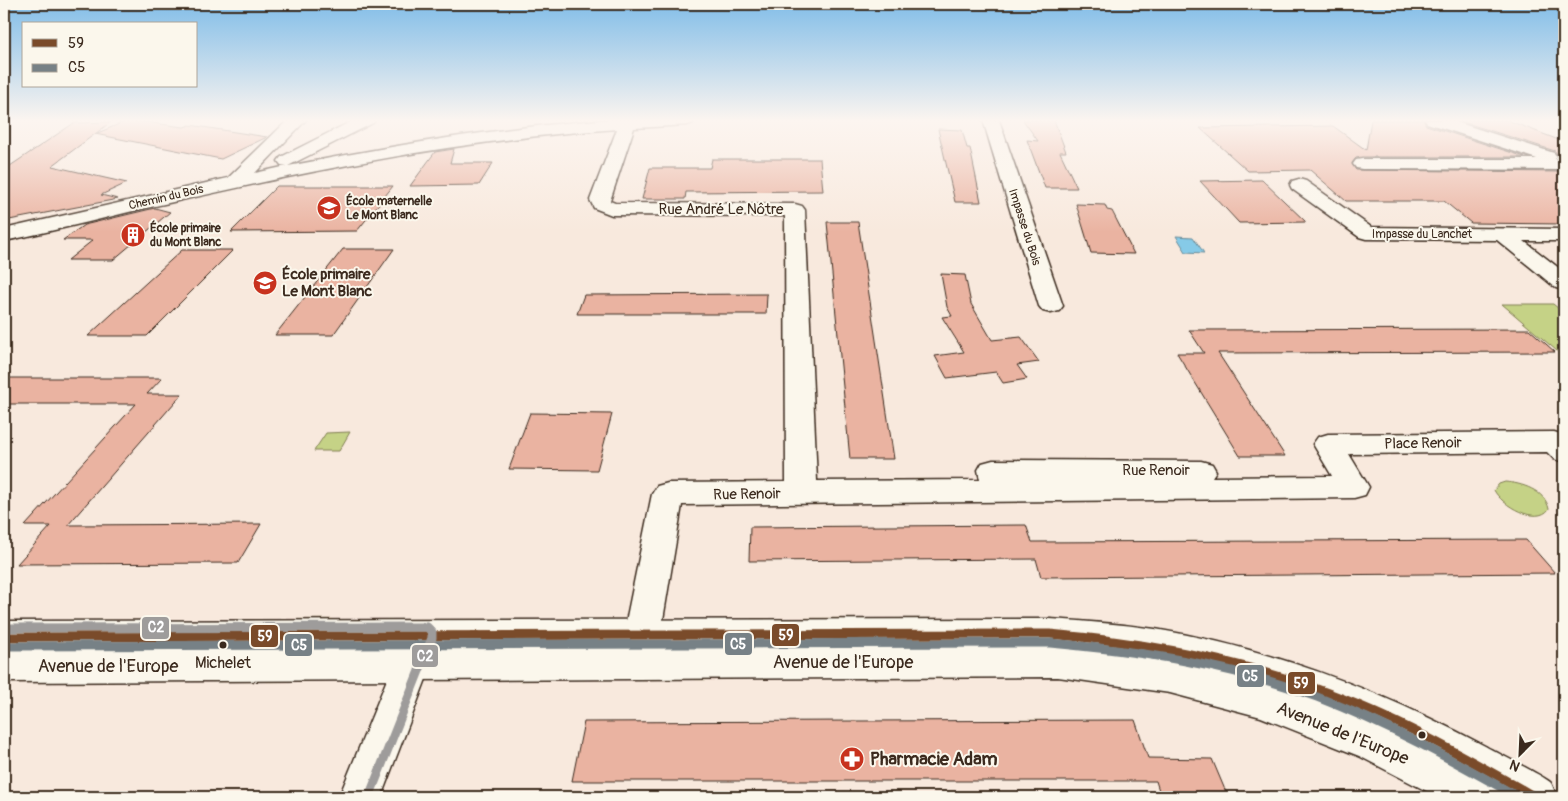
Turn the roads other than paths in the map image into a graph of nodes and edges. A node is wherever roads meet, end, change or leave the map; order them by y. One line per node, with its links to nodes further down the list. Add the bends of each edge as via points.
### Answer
1 (258, 157): 9 (street)
2 (294, 157): 9 (street)
3 (361, 157): 9 (street, Chemin du Bois)
4 (617, 157): 18 (street, Rue André Le Nôtre, via 600,200 604,207 794,210)
5 (1002, 157): 15 (street, Impasse du Bois)
6 (1544, 157): 8 (street)
7 (1362, 164): 8 (street)
8 (1564, 164)
9 (243, 179): 12 (street, Chemin du Bois)
10 (1299, 184): 11 (street, Impasse du Lanchet, via 1366,233)
11 (1502, 234): 13 (street, Impasse du Lanchet); 14 (street)
12 (4, 235)
13 (1564, 235)
14 (1564, 283)
15 (1051, 306)
16 (1564, 452): 17 (street, Place Renoir, via 1554,442 1328,444)
17 (1354, 487): 18 (street, Rue Renoir)
18 (802, 493): 20 (street, Rue Renoir, via 668,494)
19 (4, 637): 21 (street, Avenue de l'Europe)
20 (640, 648): 21 (street, Avenue de l'Europe); 24 (street, Avenue de l'Europe, via 1058,661 1131,669 1244,694 1331,726 1409,760); 25 (street, Avenue de l'Europe, via 1050,634 1130,641 1209,657 1283,678 1353,703 1457,752)
21 (418, 649): 22 (street, Avenue de l'Europe); 23 (street)
22 (4, 666)
23 (360, 797)
24 (1478, 797)
25 (1536, 797)

